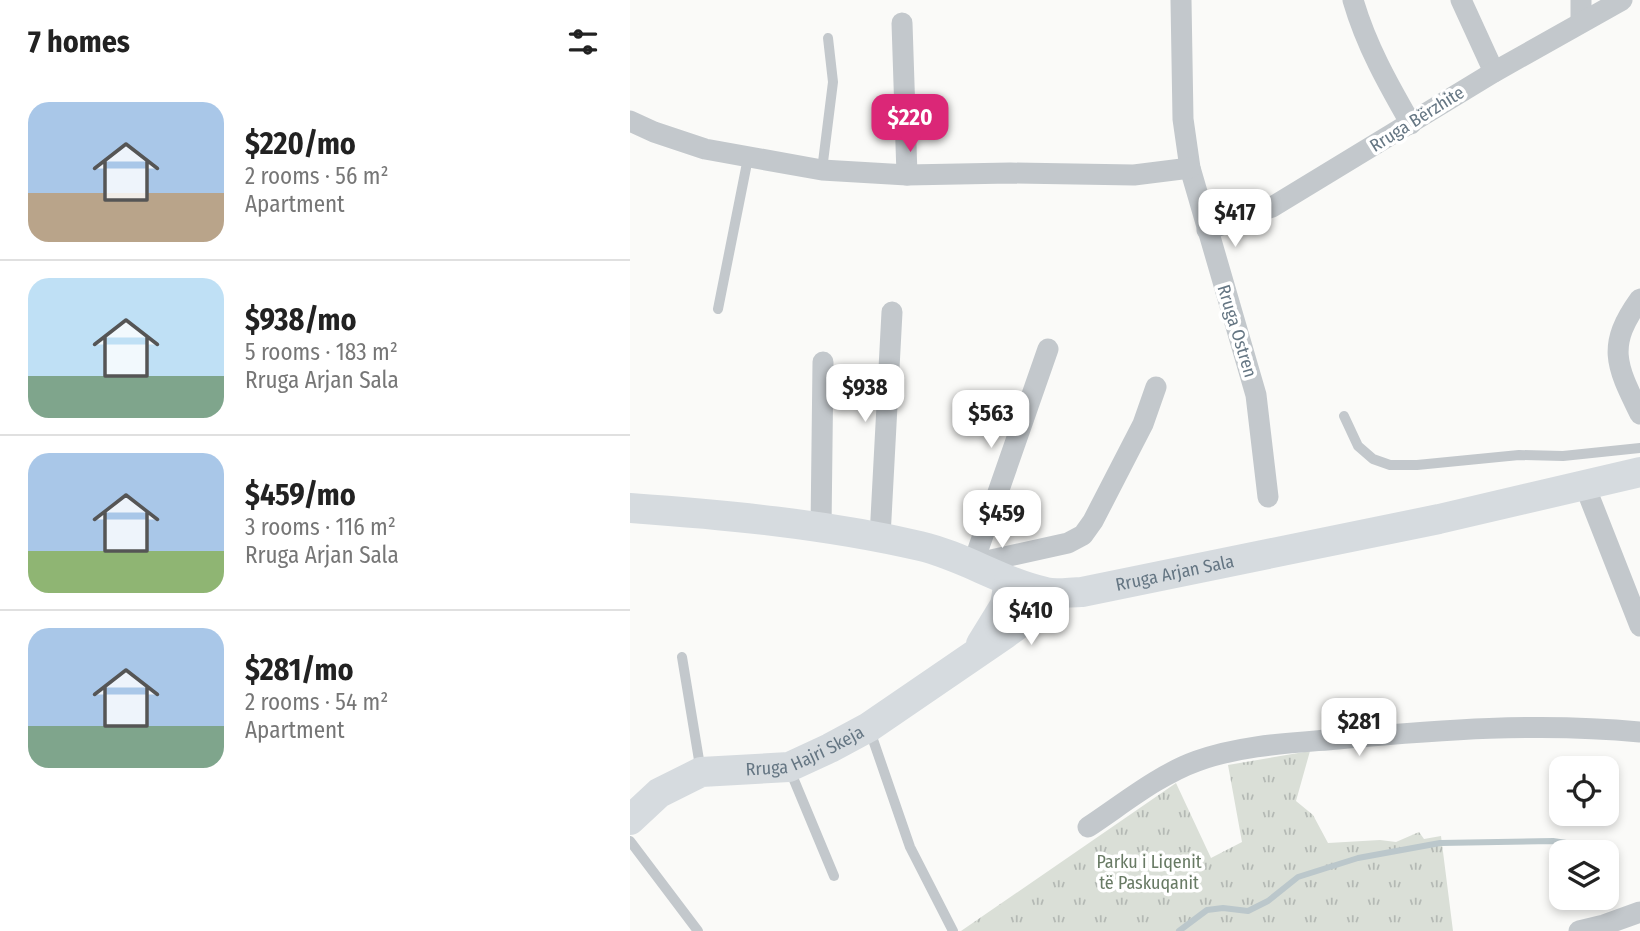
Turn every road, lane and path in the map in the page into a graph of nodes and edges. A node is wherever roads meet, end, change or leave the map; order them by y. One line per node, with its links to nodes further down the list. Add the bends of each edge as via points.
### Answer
1 (1181, 0): 13 (street, Rruga Ostren, via 1183,118)
2 (1353, 0): 11 (street, via 1382,76)
3 (1461, 0): 9 (street)
4 (1581, 0): 6 (street)
5 (1622, 0): 6 (street, Rruga Bërzhite)
6 (1581, 22): 9 (street, Rruga Bërzhite)
7 (902, 23): 15 (street)
8 (828, 38): 14 (lane, via 833,82)
9 (1494, 72): 11 (street, Rruga Bërzhite)
10 (630, 121): 12 (street, via 705,149)
11 (1411, 124): 16 (street, Rruga Bërzhite, via 1272,207)
12 (748, 158): 14 (street); 18 (lane)
13 (1190, 168): 15 (street, via 1134,175); 16 (street, Rruga Ostren)
14 (822, 170): 15 (street)
15 (907, 175)
16 (1207, 230): 28 (street, Rruga Ostren, via 1256,395)
17 (1640, 299): 23 (street, via 1623,326 1618,356)
18 (718, 309)
19 (892, 312): 31 (street)
20 (1048, 349): 32 (street)
21 (822, 362): 30 (street)
22 (1156, 387): 32 (street, via 1143,424 1083,535 1068,543)
23 (1640, 414)
24 (1344, 416): 25 (lane, via 1358,446 1373,459 1390,465)
25 (1640, 448)
26 (1640, 472): 27 (street, Rruga Arjan Sala)
27 (1585, 486): 34 (street, Rruga Arjan Sala, via 1128,584); 35 (street)
28 (1268, 497)
29 (630, 508): 30 (street, Rruga Arjan Sala, via 744,516)
30 (821, 529): 31 (street, Rruga Arjan Sala)
31 (880, 537): 32 (street, Rruga Arjan Sala)
32 (974, 564): 33 (street, Rruga Arjan Sala)
33 (1009, 582): 34 (street, Rruga Arjan Sala); 36 (street, Rruga Hajri Skeja, via 1005,606)
34 (1047, 593): 36 (street, Rruga Hajri Skeja, via 1030,616)
35 (1640, 626)
36 (972, 656): 38 (street, Rruga Hajri Skeja)
37 (682, 657): 41 (lane)
38 (869, 727): 40 (street, Rruga Hajri Skeja); 48 (lane, via 910,847)
39 (1640, 732): 43 (street, via 1513,728 1283,744 1233,752 1197,761 1161,779)
40 (789, 767): 41 (street, Rruga Hajri Skeja); 45 (lane)
41 (701, 772): 42 (street, Rruga Hajri Skeja, via 659,793)
42 (630, 820)
43 (1088, 827)
44 (630, 841): 47 (lane)
45 (834, 876)
46 (1640, 912): 49 (street)
47 (698, 931)
48 (953, 931)
49 (1579, 931)

